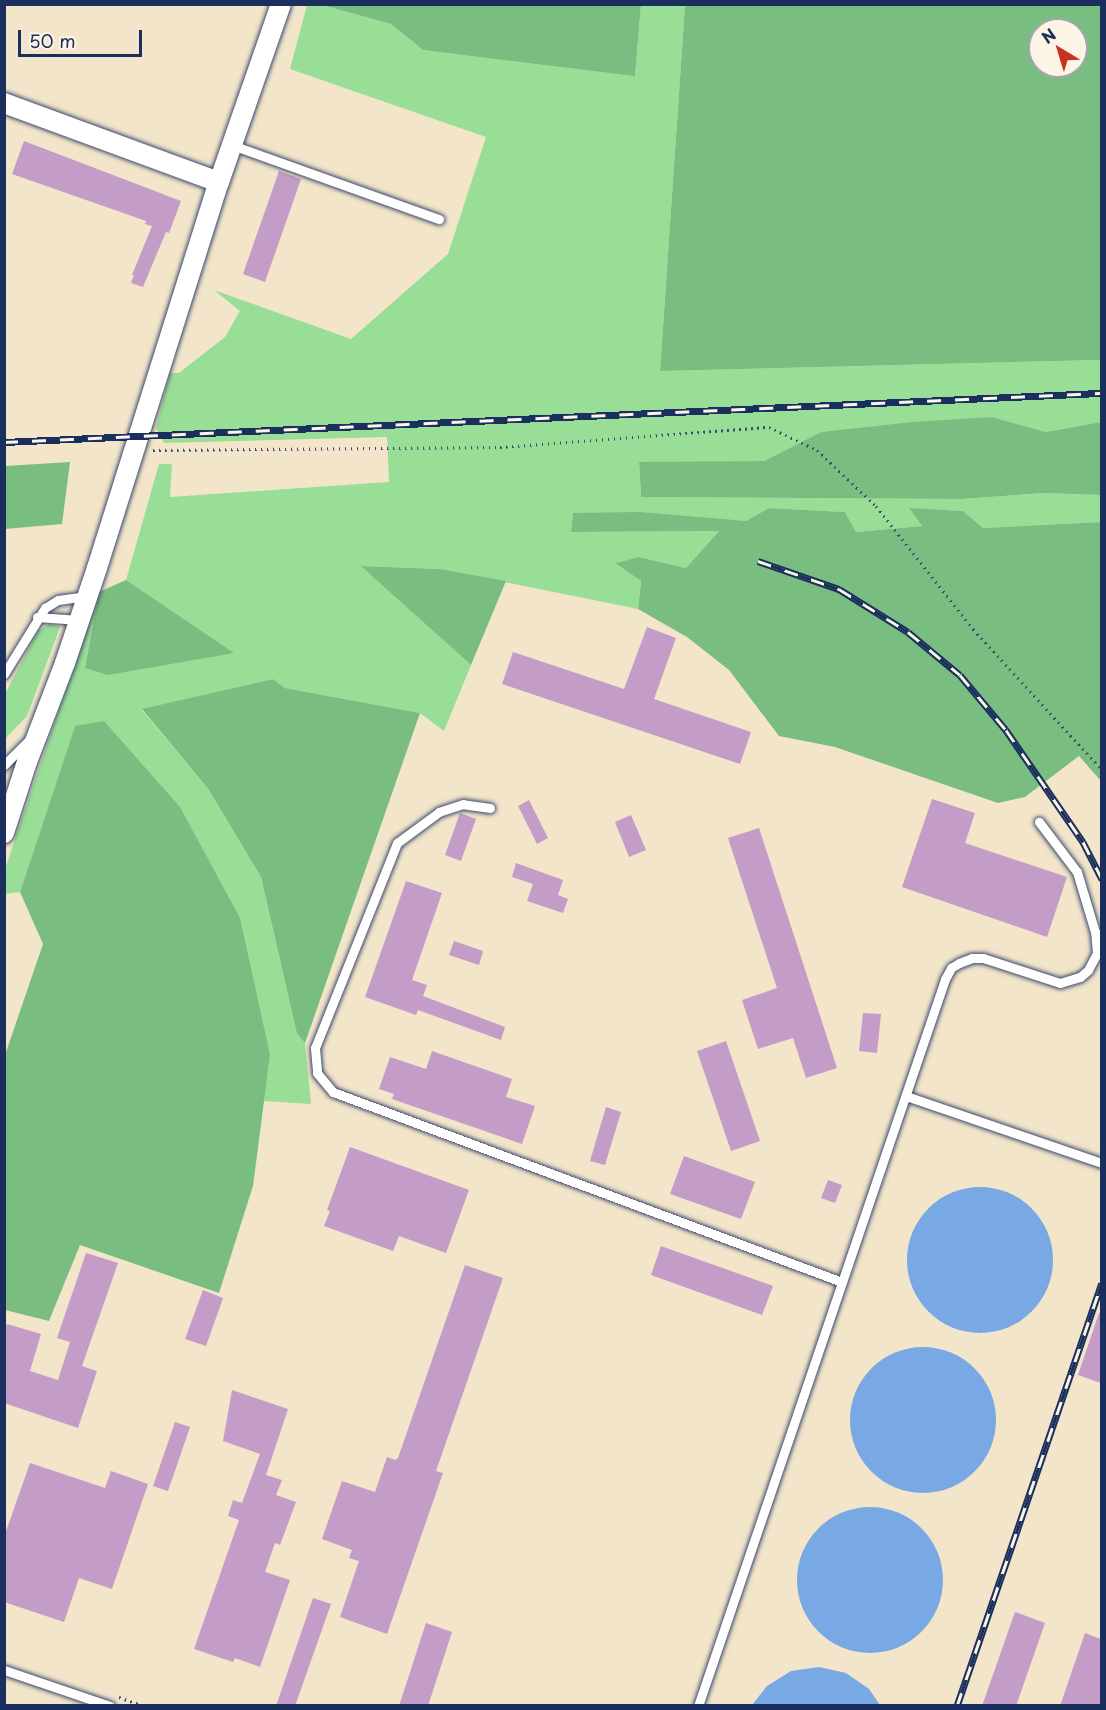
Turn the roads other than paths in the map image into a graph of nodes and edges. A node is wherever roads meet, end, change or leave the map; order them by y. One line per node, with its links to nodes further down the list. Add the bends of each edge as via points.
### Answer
1 (281, 4): 3 (street)
2 (4, 103): 4 (street)
3 (232, 145): 4 (street); 5 (lane)
4 (219, 182): 6 (street)
5 (438, 219)
6 (87, 596): 7 (lane, via 58,600); 8 (street)
7 (37, 617): 8 (lane); 9 (lane)
8 (79, 620): 10 (street)
9 (4, 674)
10 (40, 729): 11 (lane); 14 (street)
11 (4, 765)
12 (490, 808): 17 (lane, via 463,804 439,812 397,843 315,1048 317,1073 333,1092)
13 (1039, 822): 15 (lane, via 1077,872 1098,944 1093,962 1080,977 1060,983 983,958 972,958 951,968)
14 (4, 833)
15 (906, 1095): 16 (lane); 17 (lane)
16 (1101, 1163)
17 (843, 1282): 21 (lane)
18 (4, 1670): 19 (lane)
19 (85, 1702): 20 (lane)
20 (110, 1706)
21 (698, 1706)

